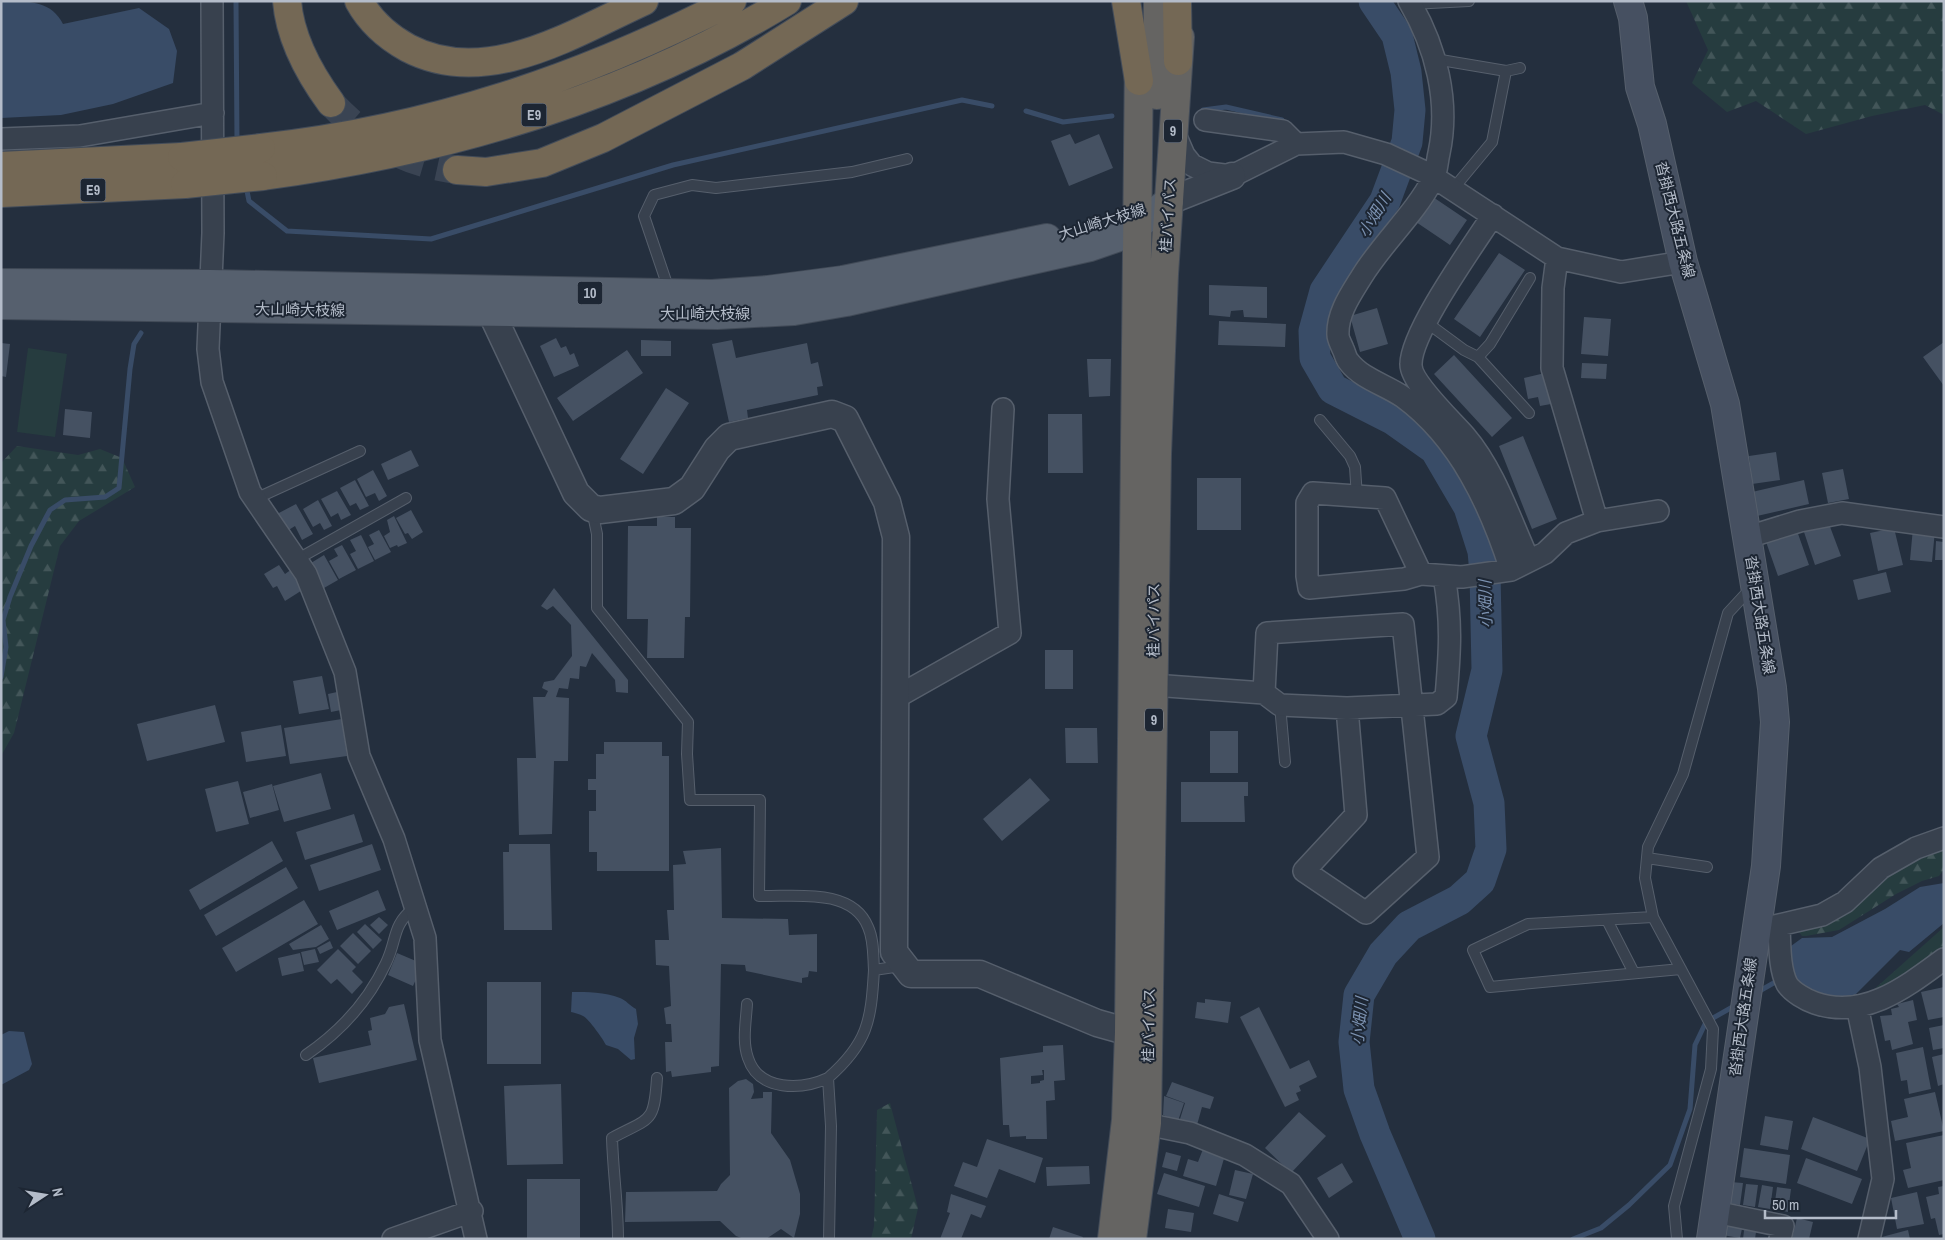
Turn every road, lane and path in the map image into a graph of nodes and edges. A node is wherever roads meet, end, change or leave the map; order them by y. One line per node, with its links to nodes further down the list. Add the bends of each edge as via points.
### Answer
1 (212, 1): 23 (street)
2 (287, 1): 22 (highway, via 304,59)
3 (359, 1): 4 (highway, via 379,28 398,42 420,54 468,64 492,62 542,47)
4 (644, 1)
5 (732, 1): 29 (highway, E9, bridge, via 616,57 470,108 329,140 182,157)
6 (787, 1): 34 (highway, E9, bridge, via 704,47 628,82 476,134 334,166 263,176 185,184)
7 (844, 1): 30 (highway, via 742,66 603,138 542,163 486,172)
8 (1126, 1): 21 (highway)
9 (1138, 1): 21 (highway, 桂バイパス / 9)
10 (1158, 1): 18 (highway)
11 (1170, 1): 18 (highway)
12 (1177, 1): 18 (highway)
13 (1184, 1): 18 (highway, 桂バイパス / 9)
14 (1469, 1): 16 (lane)
15 (1628, 1): 38 (main road, 沓掛西大路五条線, via 1640,87 1652,124)
16 (1410, 3): 17 (street)
17 (1435, 59): 20 (lane); 32 (street, via 1444,112 1441,142)
18 (1168, 60): 25 (highway, 桂バイパス / 9); 35 (highway)
19 (1520, 68): 20 (lane)
20 (1506, 71): 33 (lane, via 1492,142)
21 (1139, 81): 35 (highway, 桂バイパス / 9)
22 (331, 103)
23 (213, 113): 26 (street, via 80,136); 42 (street)
24 (1205, 120): 27 (street, via 1283,131)
25 (1174, 131): 31 (street, via 1192,165 1208,173); 35 (highway, 桂バイパス / 9)
26 (1, 139)
27 (1296, 144): 31 (street); 32 (street, via 1344,142 1386,154)
28 (907, 159): 41 (lane, via 852,172 716,188 692,185 654,195 644,216)
29 (1, 166)
30 (457, 170)
31 (1232, 176): 35 (street)
32 (1431, 176): 33 (street); 60 (street, via 1401,225 1376,252 1341,311 1338,336 1349,362 1403,397 1456,450 1479,490)
33 (1453, 189): 36 (street)
34 (1, 193)
35 (1148, 212): 41 (main road, 大山崎大枝線 / 10, via 1086,230 843,280 758,291); 43 (main road, 大山崎大枝線 / 10, via 1125,235 1090,247 794,312 717,315); 64 (highway, 桂バイパス / 9); 64 (highway, 桂バイパス / 9, via 1157,454)
36 (1492, 215): 37 (street); 45 (street)
37 (1557, 258): 38 (street, via 1621,272); 56 (street, via 1553,288 1552,368)
38 (1683, 262): 58 (main road, 沓掛西大路五条線, via 1725,404)
39 (1530, 278): 46 (lane, via 1490,344)
40 (1, 283): 42 (main road, 大山崎大枝線 / 10)
41 (670, 294): 43 (main road, 大山崎大枝線 / 10)
42 (211, 296): 43 (main road, 大山崎大枝線 / 10); 44 (main road, 大山崎大枝線 / 10); 53 (street, via 208,349 212,382 224,422)
43 (491, 302): 54 (street, via 576,494)
44 (1, 305)
45 (1426, 322): 46 (lane); 60 (street, via 1412,349 1410,367 1417,381 1472,444 1489,474)
46 (1478, 357): 48 (lane)
47 (1003, 409): 65 (street, via 998,498 1010,633)
48 (1529, 413)
49 (1320, 420): 51 (lane, via 1350,456 1355,467)
50 (360, 451): 53 (lane)
51 (1357, 497): 61 (street, via 1385,498); 61 (street, via 1313,493 1307,503 1309,588 1404,579)
52 (406, 498): 59 (lane)
53 (255, 499): 59 (street)
54 (591, 508): 65 (street, via 608,510 674,502 692,488 717,449 729,437 832,414 845,419 887,502 896,537); 80 (lane, via 597,534 597,608 688,722 690,800 760,800 759,896 844,901 863,917 869,928)
55 (1658, 511): 56 (street)
56 (1596, 521): 60 (street, via 1566,533 1545,552)
57 (1944, 527): 58 (street, via 1842,513 1800,521)
58 (1748, 537): 63 (main road, 沓掛西大路五条線)
59 (296, 560): 73 (street, via 306,574 346,672 359,756 394,839)
60 (1514, 568): 62 (street)
61 (1421, 574): 62 (street)
62 (1453, 576): 67 (street, via 1446,697 1437,704)
63 (1754, 585): 71 (lane, via 1728,613 1683,774 1648,847); 76 (main road, 沓掛西大路五条線, via 1775,722 1766,866)
64 (1144, 684): 66 (street); 84 (highway, 桂バイパス / 9)
65 (895, 698): 78 (street, via 894,952)
66 (1272, 699): 67 (street, via 1267,633 1403,624); 68 (street); 69 (lane)
67 (1413, 705): 68 (street); 68 (street, via 1428,857 1366,913 1304,871 1356,814)
68 (1346, 708)
69 (1284, 762)
70 (1944, 838): 76 (street, via 1916,848 1881,868 1845,902 1822,915)
71 (1647, 858): 72 (lane); 74 (lane, via 1645,878)
72 (1707, 867)
73 (416, 906): 85 (lane, via 402,917 387,962 369,995 348,1021); 89 (street, via 425,938 430,1040)
74 (1653, 917): 75 (lane); 79 (lane)
75 (1607, 920): 81 (lane); 81 (lane, via 1528,924 1473,950 1490,987)
76 (1768, 928): 83 (street, via 1781,954 1788,984 1806,1000 1838,1008); 90 (main road, 沓掛西大路五条線)
77 (1944, 960): 83 (street, via 1902,990)
78 (905, 966): 80 (lane); 84 (street, via 910,974 980,974 1097,1024)
79 (1681, 969): 81 (lane); 98 (lane, via 1713,1029 1712,1069 1674,1206)
80 (874, 970): 87 (lane, via 872,1002 864,1036 853,1053)
81 (1634, 973)
82 (747, 1004): 87 (lane, via 745,1047 756,1072 774,1084 785,1086 808,1086)
83 (1857, 1006): 100 (street, via 1870,1066 1883,1180)
84 (1139, 1032): 88 (highway, 桂バイパス / 9)
85 (306, 1055)
86 (657, 1078): 94 (lane, via 656,1107 652,1116 612,1138)
87 (828, 1078): 95 (lane, via 831,1126)
88 (1136, 1122): 91 (street, via 1190,1133 1245,1155 1291,1184); 96 (highway, 桂バイパス / 9); 97 (highway, 桂バイパス / 9)
89 (472, 1211): 92 (street); 93 (street)
90 (1713, 1226): 99 (street, via 1783,1226)
91 (1325, 1238)
92 (394, 1239)
93 (476, 1239)
94 (618, 1239)
95 (829, 1239)
96 (1112, 1239)
97 (1132, 1239)
98 (1677, 1239)
99 (1780, 1239)
100 (1869, 1239)

